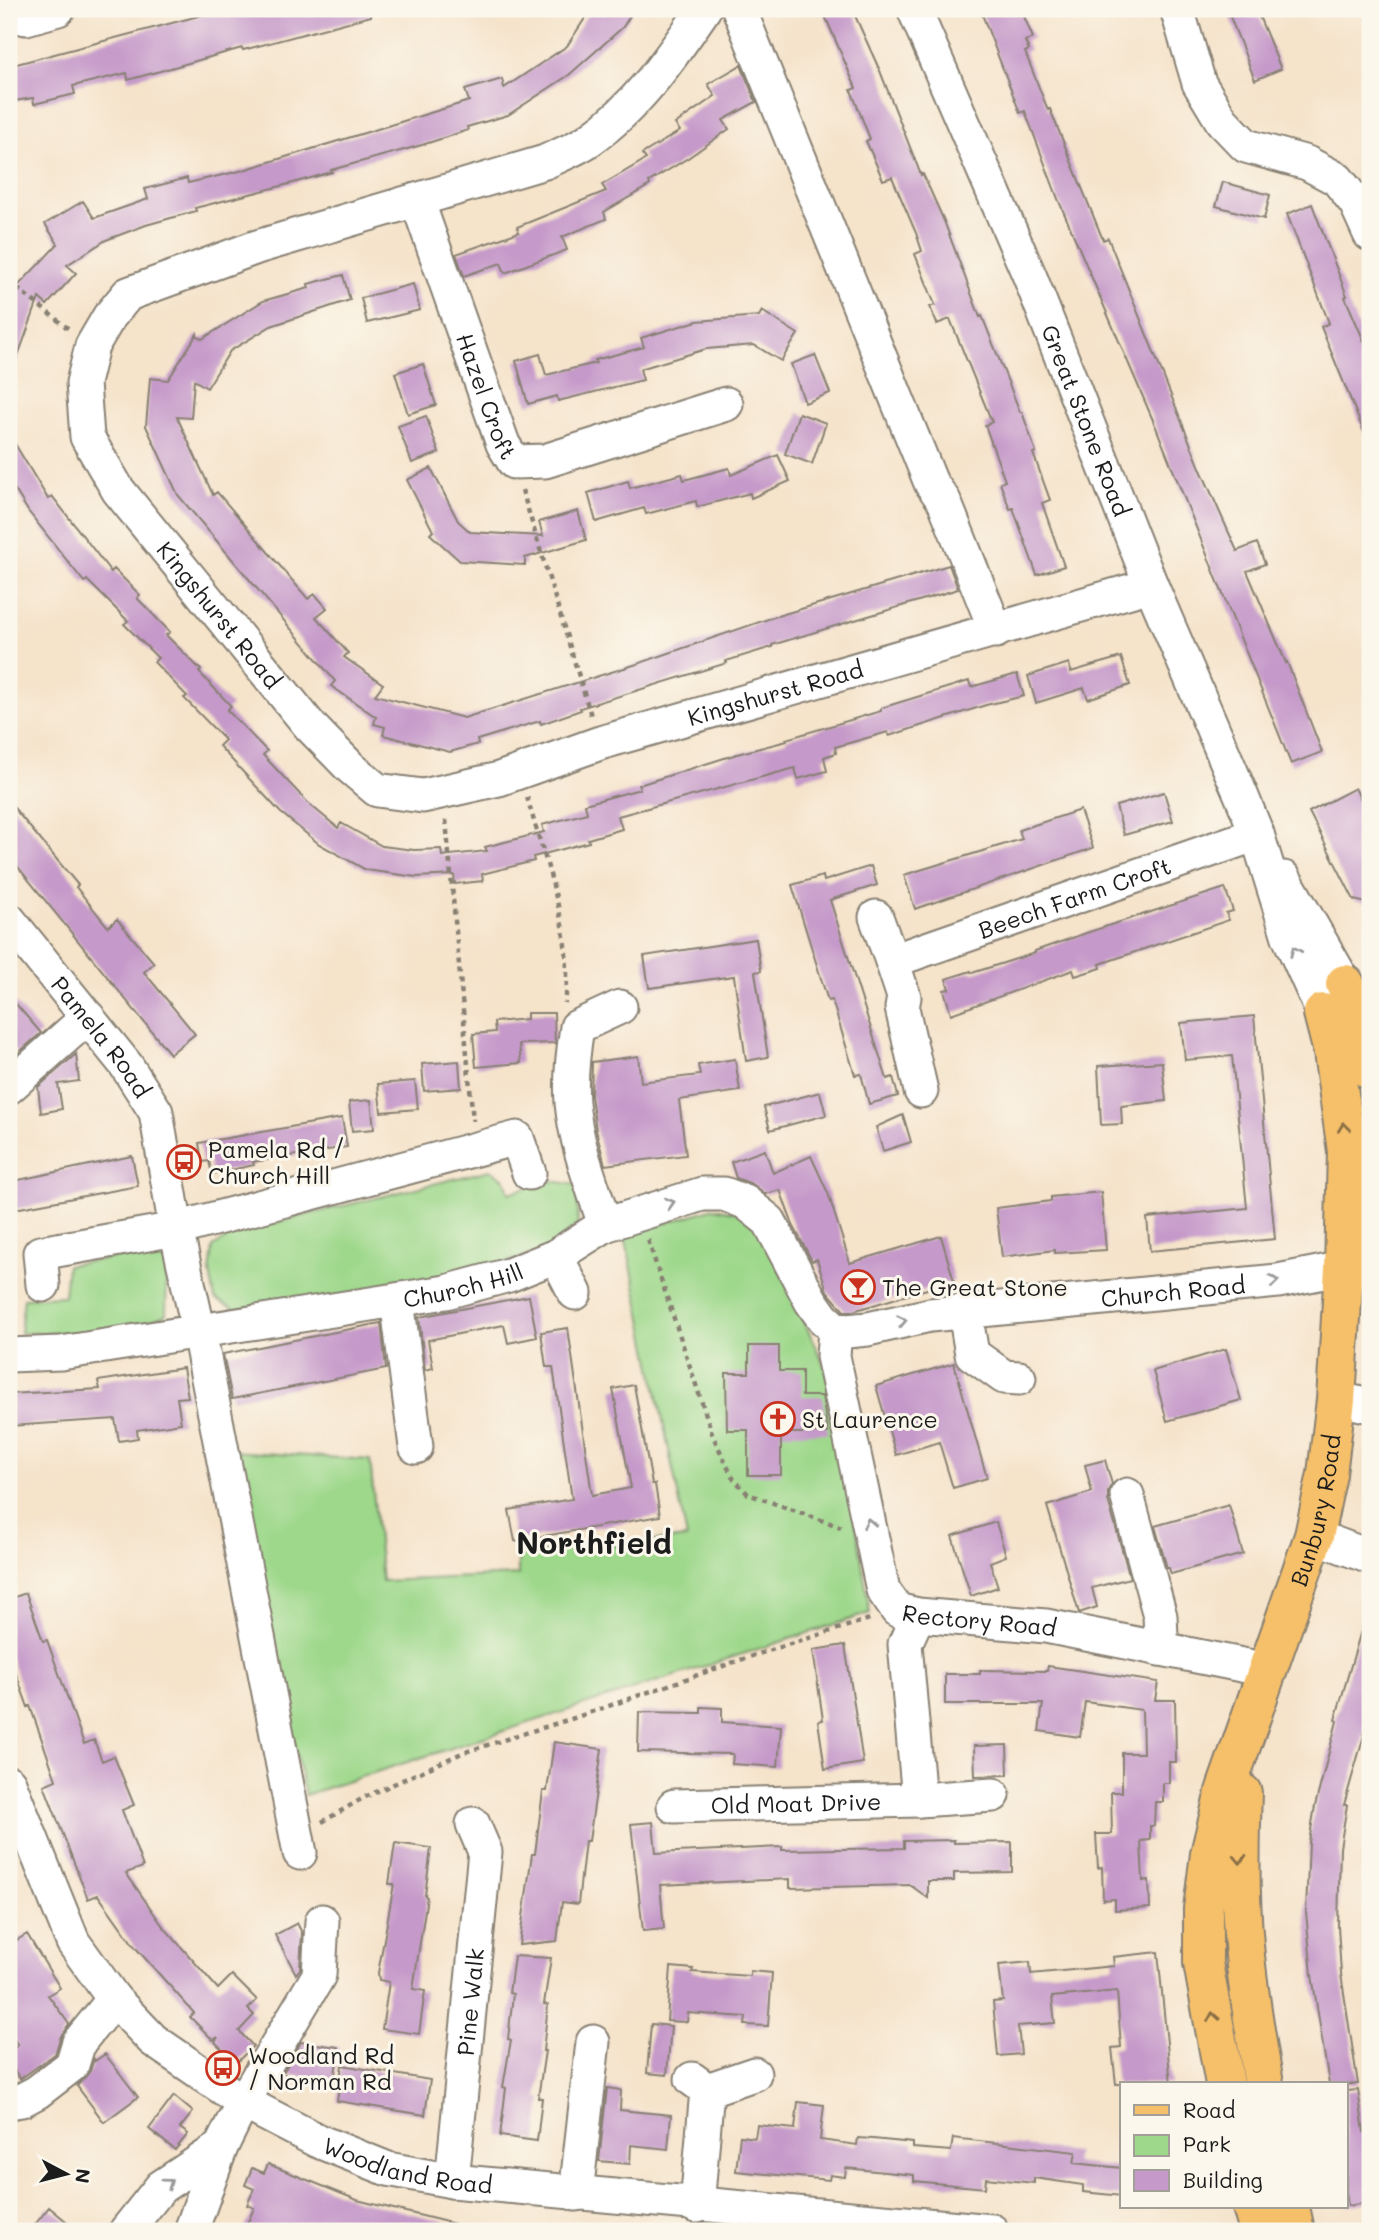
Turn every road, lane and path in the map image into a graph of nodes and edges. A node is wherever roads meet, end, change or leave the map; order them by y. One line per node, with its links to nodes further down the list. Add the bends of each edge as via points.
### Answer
1 (58, 9): 6 (street, via 26,18)
2 (704, 9): 8 (street, Kingshurst Road, via 662,69 624,112 588,141 545,162)
3 (739, 9): 15 (street, via 931,484 944,501)
4 (914, 9): 14 (street, Great Stone Road, via 1030,277)
5 (1177, 9): 7 (street, via 1199,83 1222,121 1246,146 1307,163)
6 (9, 14)
7 (1363, 200): 9 (street)
8 (417, 201): 11 (street, Kingshurst Road, via 257,247 128,294); 13 (street, Hazel Croft, via 503,444)
9 (1370, 234)
10 (9, 282): 11 (path)
11 (93, 346): 18 (street, Kingshurst Road, via 83,383 87,437 118,490 310,726 351,768 377,789 423,796)
12 (726, 404): 13 (street, Hazel Croft, via 545,461)
13 (514, 462): 16 (path)
14 (1151, 585): 15 (street, Kingshurst Road); 19 (street, Great Stone Road)
15 (996, 631): 16 (street, Kingshurst Road)
16 (600, 743): 17 (street, Kingshurst Road)
17 (520, 772): 18 (street, Kingshurst Road); 27 (path, via 566,947 568,985 562,1027)
18 (443, 792): 31 (path)
19 (1257, 834): 22 (street, Beech Farm Croft); 23 (street, Great Stone Road)
20 (876, 917): 22 (street)
21 (9, 920): 25 (street, Pamela Road)
22 (892, 961): 30 (street, via 904,997 902,1008)
23 (1346, 991): 26 (main road); 38 (main road, one-way to 23, via 1347,1151 1333,1052)
24 (620, 1007): 27 (street)
25 (88, 1017): 29 (street); 35 (street, Pamela Road, via 156,1112)
26 (1366, 1018): 28 (main road)
27 (577, 1027): 34 (street, via 572,1104 584,1163)
28 (1370, 1070)
29 (9, 1087)
30 (921, 1091)
31 (475, 1150): 33 (street, via 517,1138); 35 (street)
32 (1370, 1150): 38 (main road)
33 (529, 1173)
34 (606, 1225): 37 (street, Church Hill); 43 (street, Church Hill, one-way to 43, via 702,1194 724,1194 745,1202 769,1221 811,1301)
35 (176, 1229): 39 (street, via 40,1253); 44 (street, Pamela Road)
36 (645, 1230): 51 (path, via 713,1436 733,1478 748,1494)
37 (556, 1256): 40 (street); 41 (street, Church Hill, via 509,1275)
38 (1344, 1268): 42 (street, Church Road, one-way to 38, via 1278,1281); 47 (main road, Bunbury Road)
39 (43, 1285)
40 (575, 1293)
41 (397, 1300): 44 (street, Church Hill); 48 (street)
42 (965, 1312): 43 (street, Church Road, one-way to 42, via 847,1331); 46 (street, via 972,1354 1004,1377)
43 (835, 1329): 51 (street, Rectory Road, one-way to 43, via 833,1356)
44 (199, 1332): 45 (street, Church Hill, via 61,1353); 62 (street, Pamela Road)
45 (9, 1356)
46 (1019, 1378)
47 (1353, 1402): 50 (main road, Bunbury Road, via 1327,1474)
48 (416, 1447)
49 (1127, 1495): 54 (street, via 1160,1616)
50 (1314, 1536): 52 (street); 55 (main road, Bunbury Road)
51 (872, 1538): 53 (street, Rectory Road)
52 (1370, 1557)
53 (899, 1605): 54 (street, Rectory Road, via 1046,1626); 59 (street); 62 (path, via 462,1753 324,1819)
54 (1159, 1649): 55 (street, Rectory Road)
55 (1267, 1670): 56 (main road, Bunbury Road)
56 (1244, 1742): 67 (main road, Bunbury Road, one-way to 56, via 1203,1963 1203,1909 1225,1792); 68 (main road, Bunbury Road, one-way to 68, via 1243,1943)
57 (9, 1783): 64 (street, Woodland Road, via 72,1942)
58 (993, 1795): 59 (street, Old Moat Drive)
59 (919, 1800): 60 (street, Old Moat Drive)
60 (674, 1806)
61 (473, 1824): 72 (street, Pine Walk, via 485,1852)
62 (300, 1853)
63 (306, 1930): 70 (street, via 322,1922 320,1975)
64 (114, 1999): 69 (street, via 79,2042 72,2065 37,2092); 70 (street, Woodland Road, via 152,2040)
65 (593, 2042): 73 (street)
66 (754, 2074): 74 (street, via 707,2085)
67 (1224, 2082)
68 (1265, 2082)
69 (9, 2102)
70 (243, 2102): 71 (street); 72 (street, Woodland Road, via 318,2141 388,2169)
71 (221, 2147): 77 (street, one-way to 71, via 161,2187); 78 (street)
72 (452, 2181): 73 (street, Woodland Road)
73 (576, 2193): 74 (street, Woodland Road)
74 (697, 2206): 79 (street, Woodland Road)
75 (1252, 2208): 80 (main road)
76 (1290, 2208): 81 (main road)
77 (125, 2231)
78 (191, 2231)
79 (992, 2231)
80 (1259, 2231)
81 (1295, 2231)

